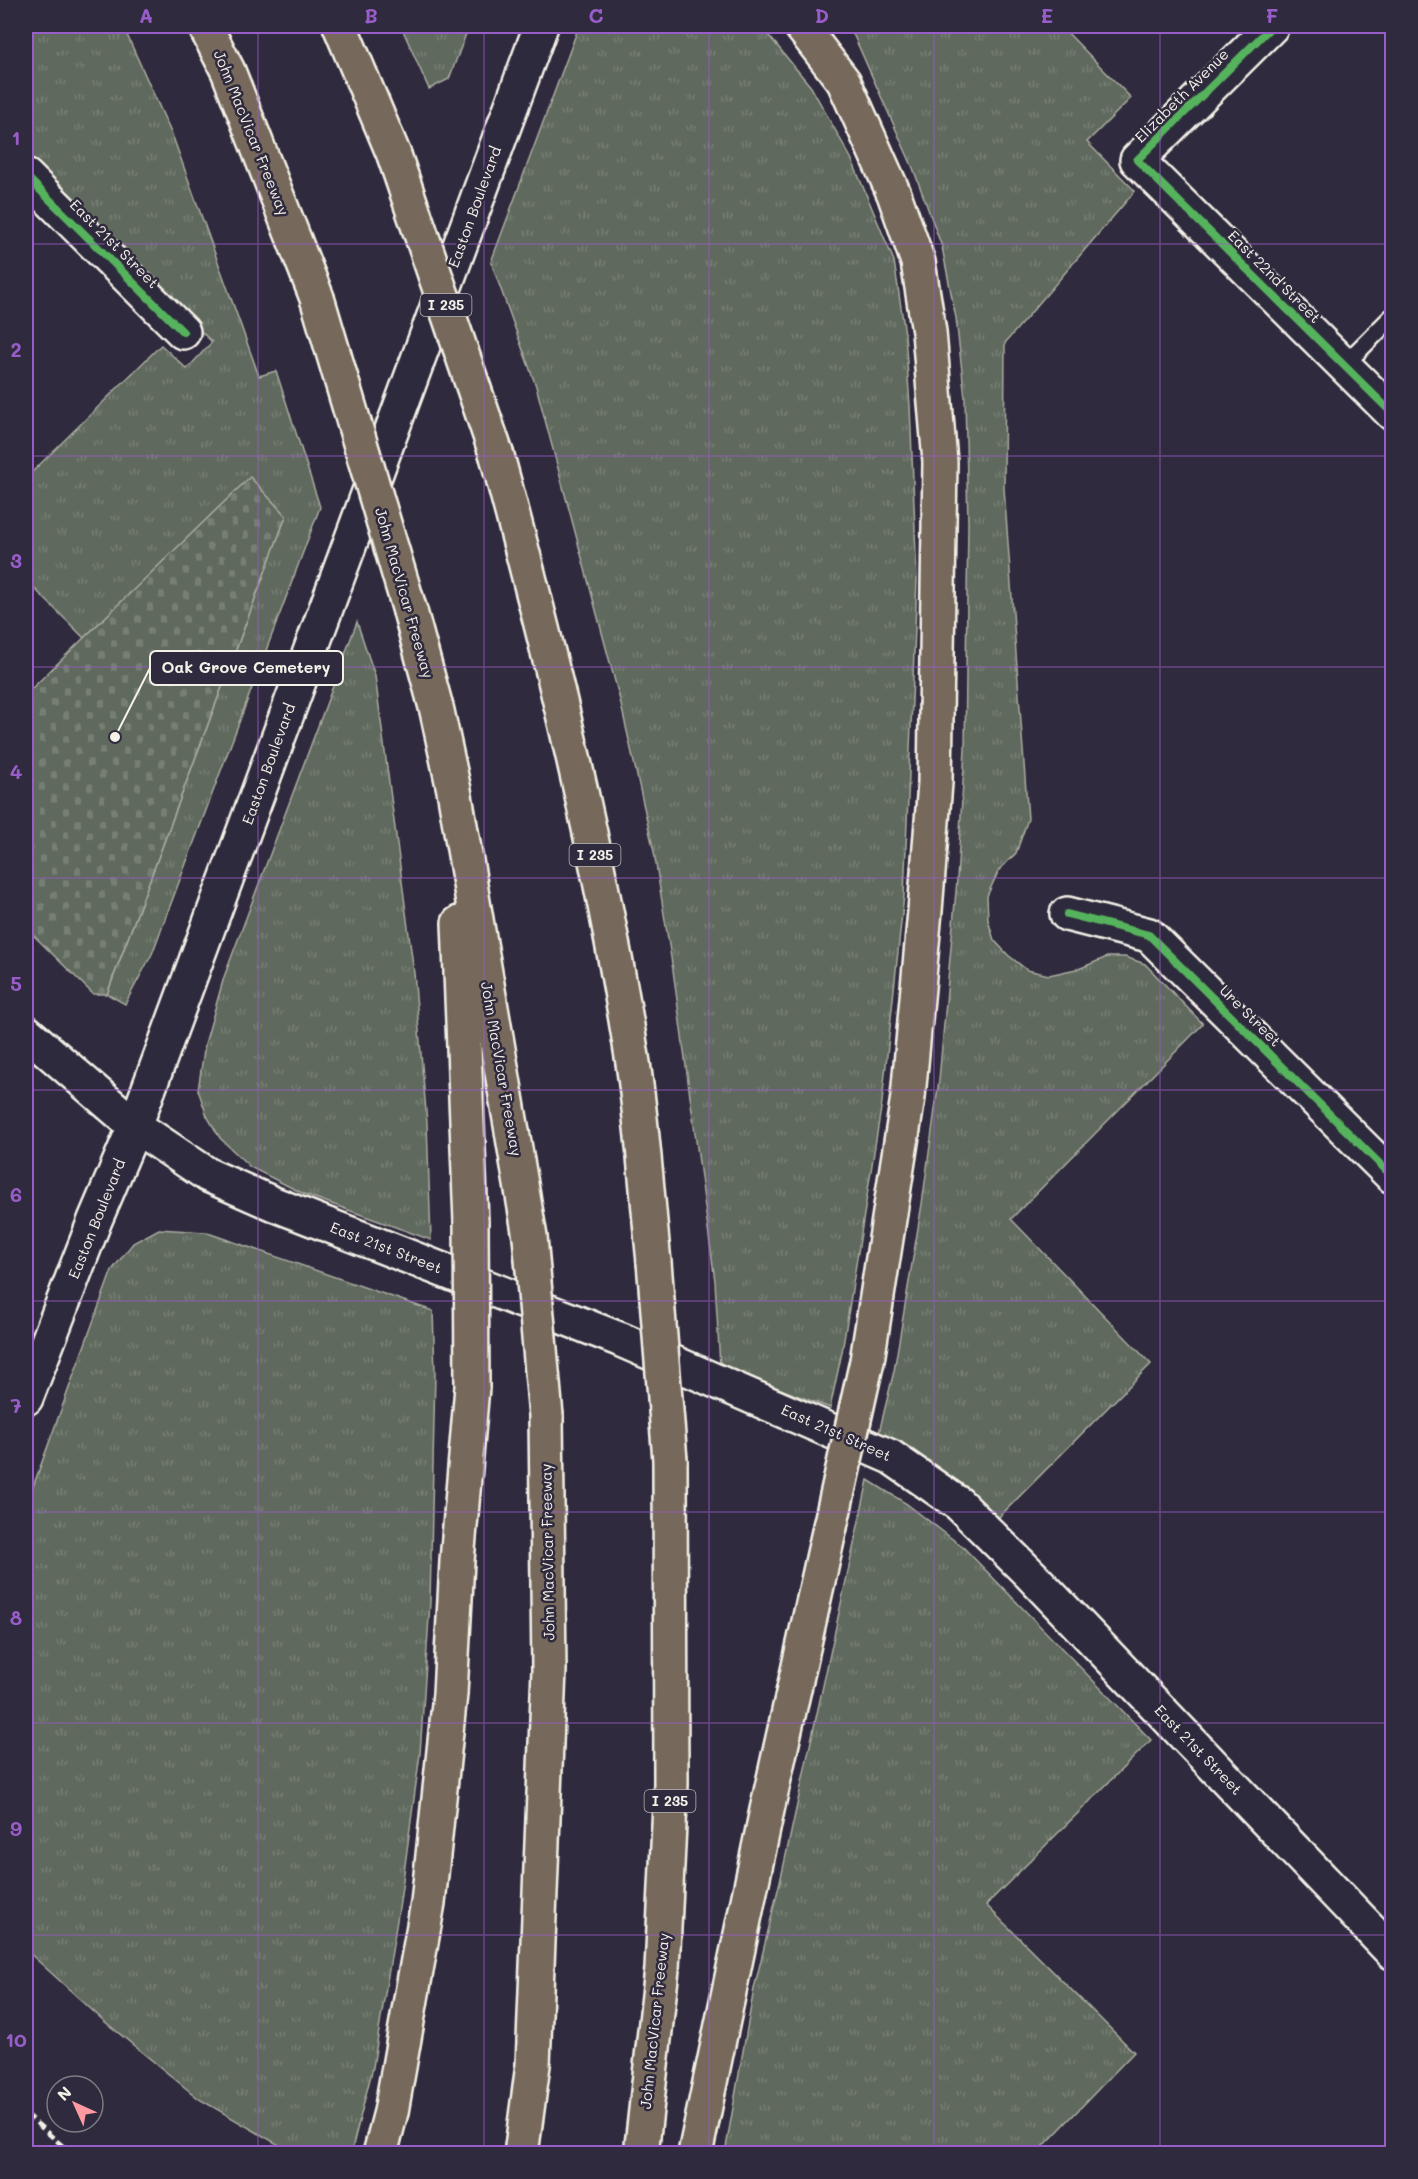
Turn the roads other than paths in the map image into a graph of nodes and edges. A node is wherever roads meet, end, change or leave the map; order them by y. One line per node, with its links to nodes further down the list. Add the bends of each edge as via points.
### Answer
1 (205, 26): 12 (highway, John MacVicar Freeway, bridge, via 228,71 317,298 410,610)
2 (340, 26): 19 (highway, John MacVicar Freeway / I 235, bridge, via 394,155 497,456 539,611 596,860 633,1065 670,1460 671,1784 662,1969)
3 (541, 26): 15 (main road, Easton Boulevard)
4 (801, 26): 22 (highway, bridge, via 844,82 894,195 918,262 929,332 940,462 935,783 908,1097 867,1361)
5 (1272, 26): 6 (main road, Elizabeth Avenue)
6 (1137, 160): 10 (main road, East 22nd Street)
7 (26, 176): 9 (main road, East 21st Street)
8 (1392, 317): 10 (lane)
9 (183, 332)
10 (1344, 365): 11 (main road, East 22nd Street)
11 (1392, 413)
12 (454, 790): 20 (highway, bridge, via 471,1222 472,1388 450,1694 428,1903); 21 (highway, John MacVicar Freeway, bridge, via 530,1238 546,1416 549,1670 533,2065)
13 (1067, 914): 16 (main road, Ure Street, via 1149,935)
14 (26, 1032): 15 (main road, East 21st Street)
15 (135, 1126): 17 (main road, Easton Boulevard); 18 (main road, East 21st Street, via 208,1175 274,1204 619,1339 891,1457 959,1504 1031,1575)
16 (1392, 1176)
17 (26, 1398)
18 (1392, 1952)
19 (642, 2147)
20 (380, 2154)
21 (521, 2154)
22 (695, 2154)

